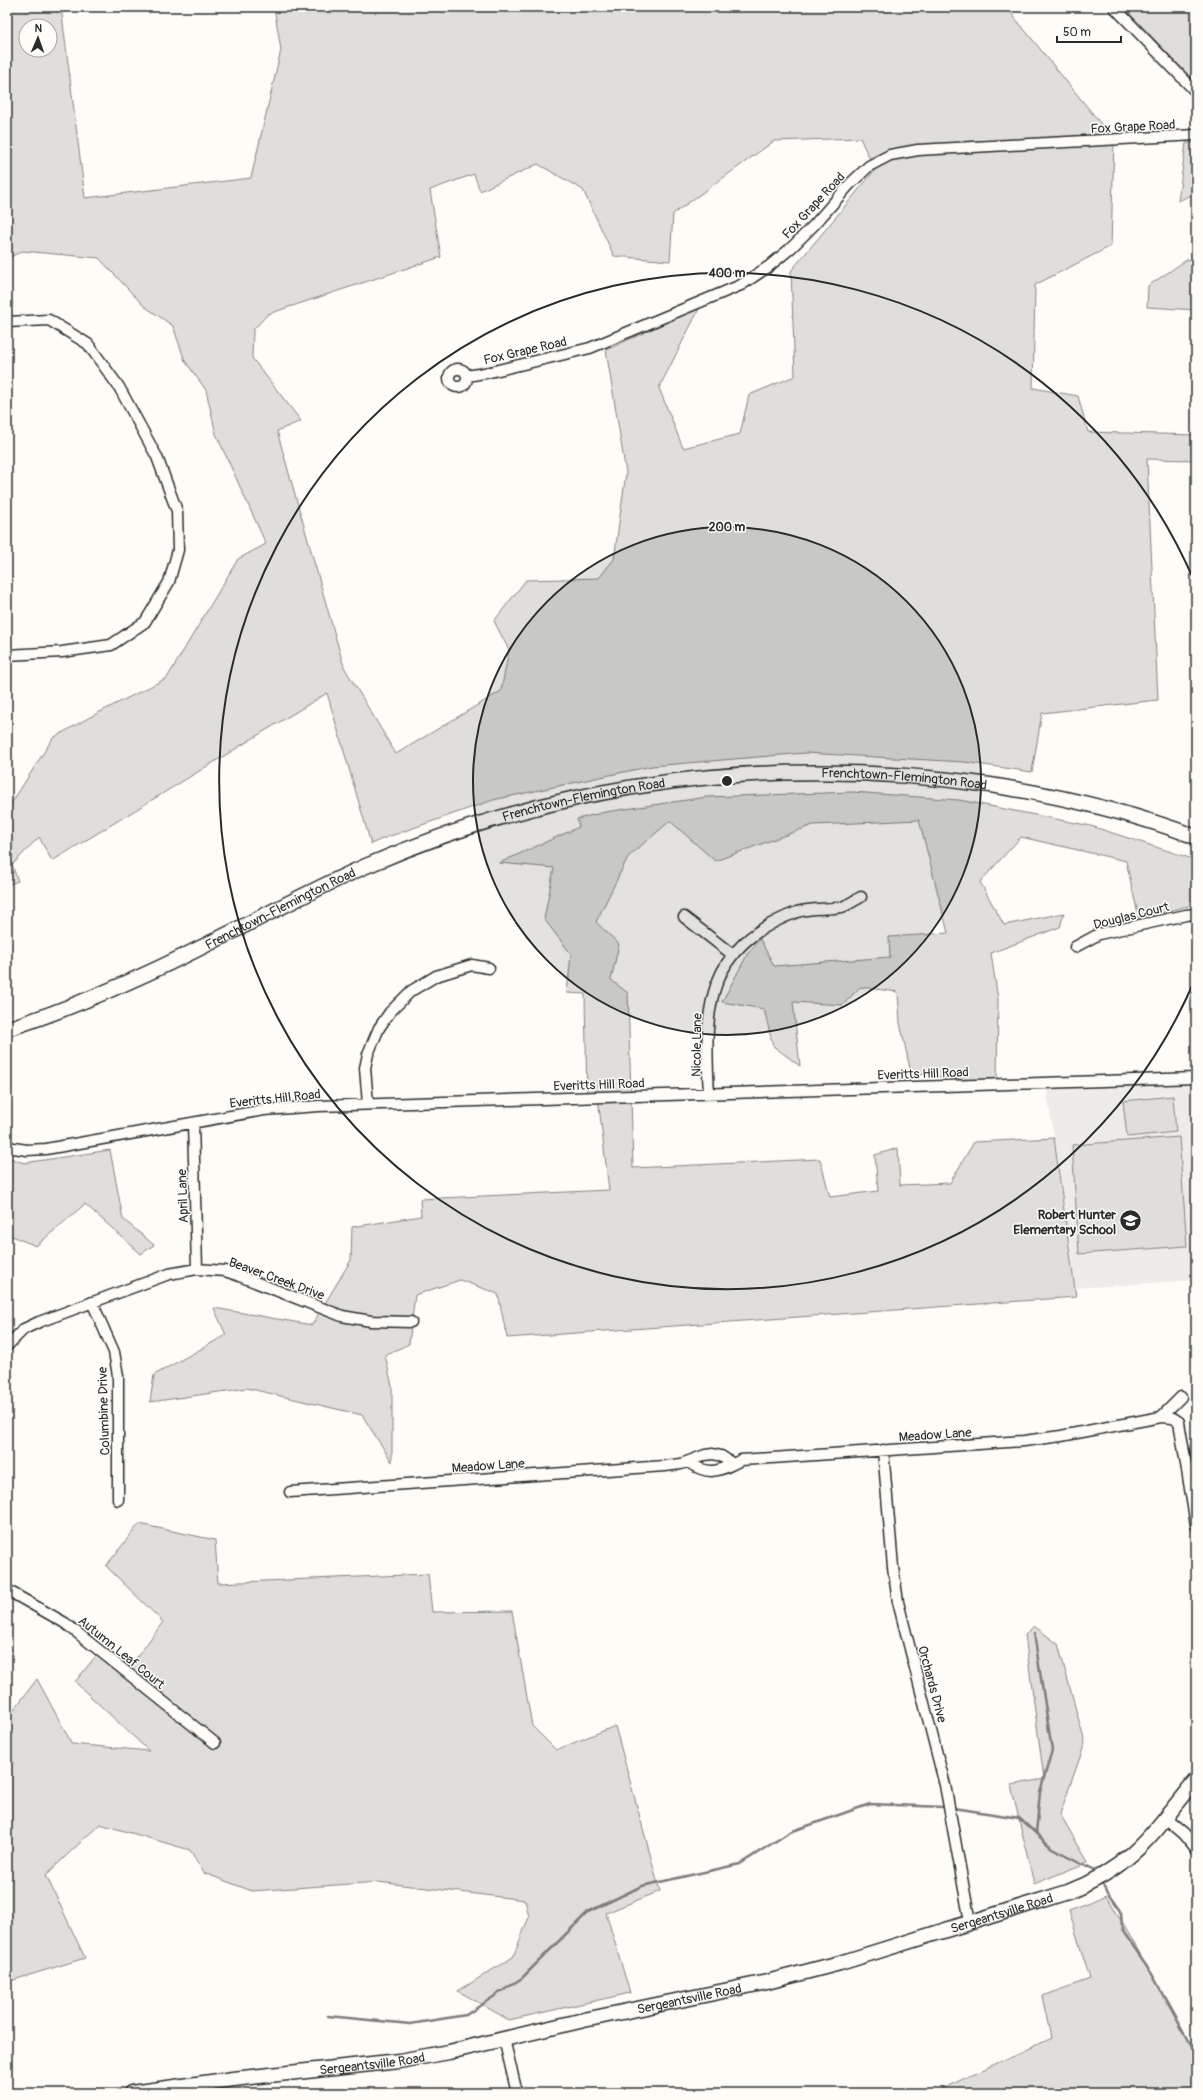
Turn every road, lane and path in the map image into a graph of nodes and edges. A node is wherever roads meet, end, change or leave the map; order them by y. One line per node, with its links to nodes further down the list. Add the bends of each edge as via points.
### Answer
1 (1114, 7): 2 (street)
2 (1196, 92)
3 (1196, 135): 5 (street, Fox Grape Road, via 918,150 890,155 869,166 800,240 768,268 741,285 590,348)
4 (7, 322): 6 (street, via 49,320 88,344 119,387 157,457 177,511 178,550 169,582 145,622 111,645 62,652)
5 (467, 376)
6 (7, 655)
7 (1196, 837): 14 (main road, Frenchtown-Flemington Road, via 1071,800 1012,788 945,779 854,772 780,772 647,784 529,809 436,838 344,876 116,988)
8 (861, 897): 12 (street, Nicole Lane, via 842,906 811,908 785,917 748,939)
9 (1196, 914): 11 (street, Douglas Court, via 1098,934)
10 (684, 916): 12 (street)
11 (1075, 947)
12 (733, 955): 16 (street, Nicole Lane, via 721,973 711,998 706,1038)
13 (489, 968): 17 (street, via 472,965 436,976 412,991 390,1012 379,1028 368,1054 365,1068)
14 (7, 1029)
15 (1196, 1078): 16 (street, Everitts Hill Road)
16 (709, 1094): 17 (street, Everitts Hill Road)
17 (368, 1104): 18 (street, Everitts Hill Road, via 264,1110)
18 (193, 1123): 19 (street, Everitts Hill Road, via 46,1149); 20 (street, April Lane)
19 (7, 1147)
20 (197, 1269): 21 (street, Beaver Creek Drive, via 169,1274); 22 (street, Beaver Creek Drive, via 224,1271 237,1275 342,1316 370,1321)
21 (92, 1302): 23 (street, Beaver Creek Drive, via 24,1329); 30 (street, Columbine Drive, via 114,1352 118,1376)
22 (411, 1322)
23 (7, 1346)
24 (1181, 1398): 25 (street)
25 (1161, 1417): 26 (street, Meadow Lane, via 1024,1441); 31 (street, via 1173,1418 1179,1422)
26 (882, 1450): 28 (street, Meadow Lane, via 741,1460); 37 (street, Orchards Drive, via 898,1602 945,1785)
27 (688, 1462): 28 (street, Meadow Lane, via 707,1472 714,1472); 28 (street, Meadow Lane, via 713,1454); 29 (street, Meadow Lane, via 665,1466)
28 (733, 1464)
29 (290, 1492)
30 (118, 1500)
31 (1196, 1525)
32 (7, 1590): 33 (street, Autumn Leaf Court, via 65,1623)
33 (214, 1743)
34 (1196, 1780): 35 (main road, Sergeantsville Road)
35 (1165, 1818): 36 (street, via 1184,1834); 37 (main road, Sergeantsville Road, via 1128,1859 1102,1877 1062,1894)
36 (1196, 1849)
37 (970, 1922): 38 (main road, Sergeantsville Road, via 840,1963 767,1982 584,2020)
38 (504, 2040): 39 (main road, Sergeantsville Road, via 399,2061); 40 (street)
39 (131, 2093)
40 (517, 2093)

